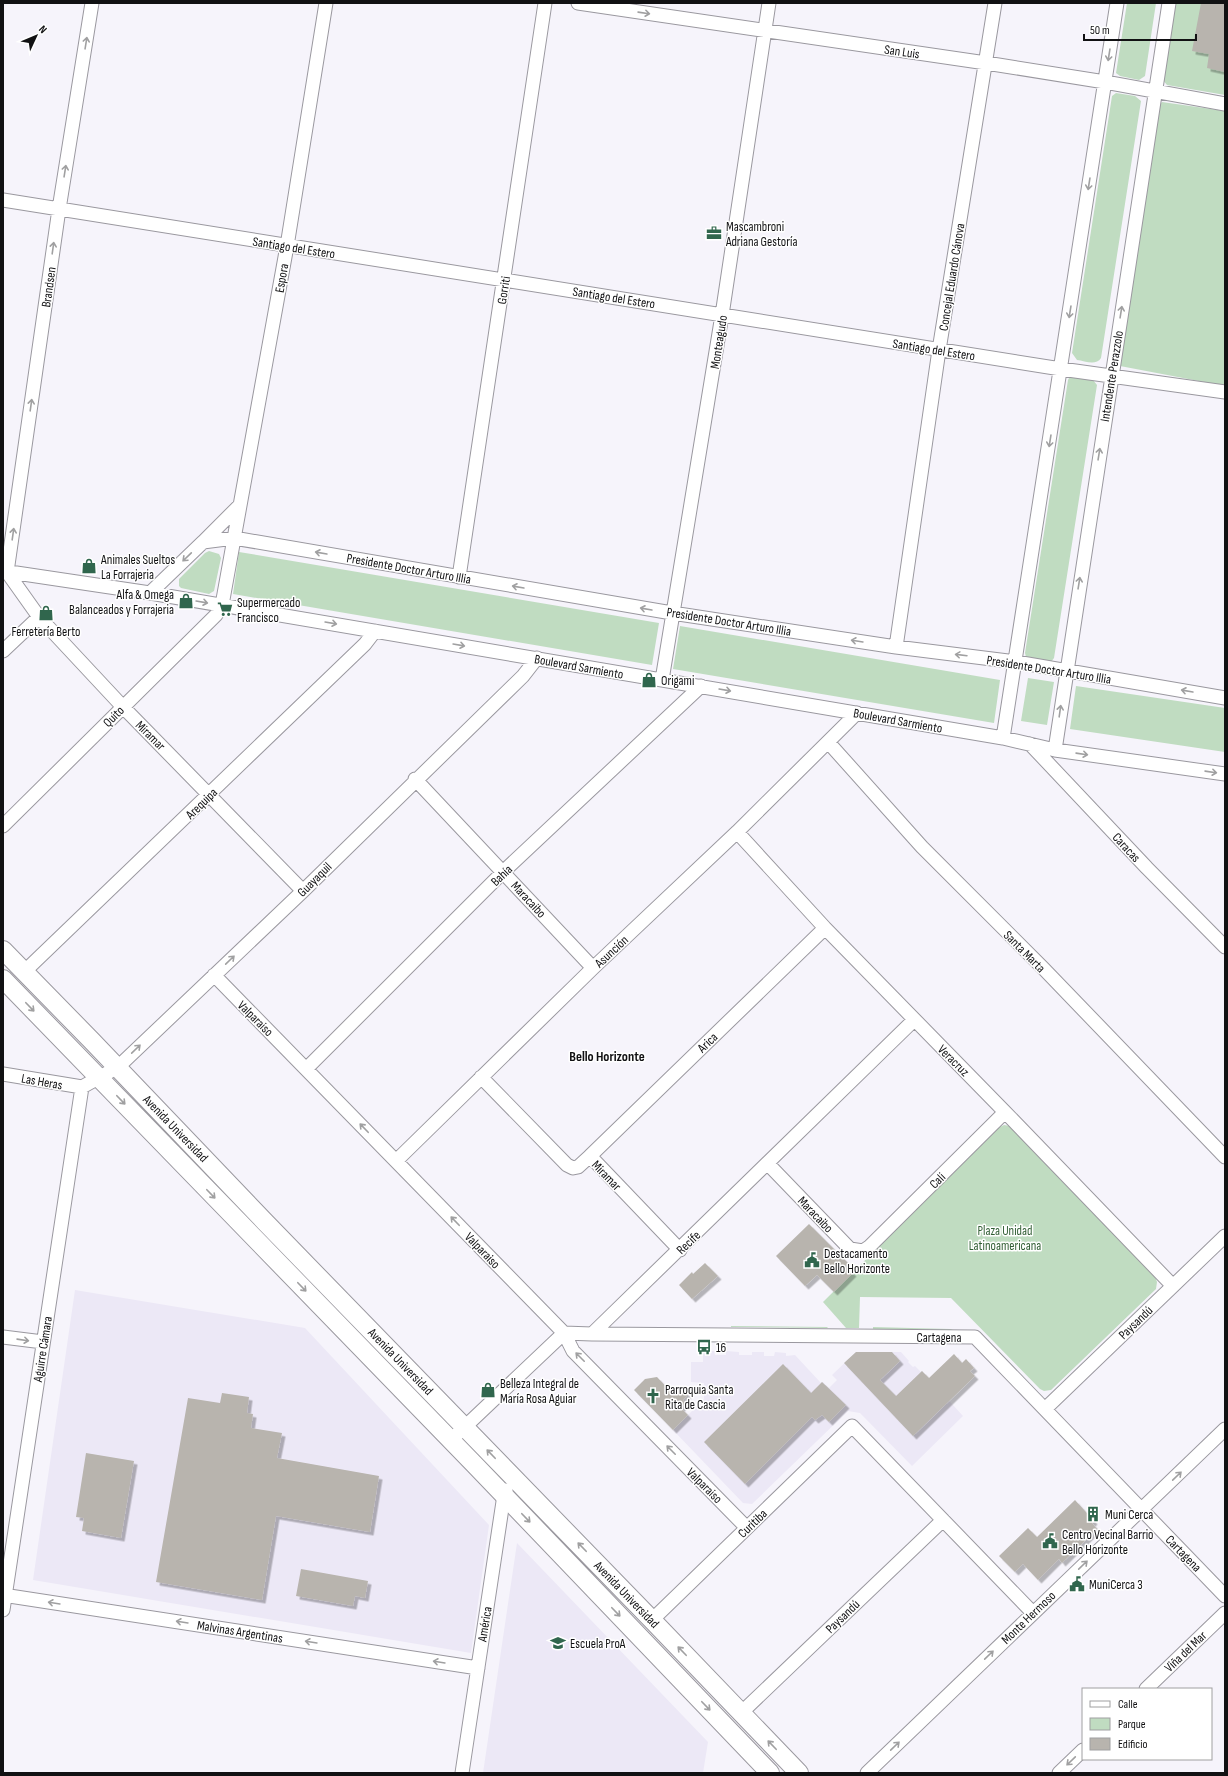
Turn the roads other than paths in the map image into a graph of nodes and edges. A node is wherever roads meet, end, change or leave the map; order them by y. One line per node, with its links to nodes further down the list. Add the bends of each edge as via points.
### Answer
1 (92, 3): 15 (street, Brandsen, one-way to 1)
2 (326, 3): 16 (street, Espora)
3 (545, 3): 17 (street, Gorriti)
4 (578, 3): 9 (street, San Luis, one-way to 9)
5 (769, 3): 9 (street, Monteagudo)
6 (995, 3): 10 (street, Concejal Eduardo Cánova)
7 (1117, 3): 11 (street, one-way to 11)
8 (1170, 3): 12 (street, Intendente Perazzolo)
9 (764, 31): 10 (street, San Luis); 18 (street, Monteagudo)
10 (986, 63): 11 (street, San Luis); 19 (street, Concejal Eduardo Cánova)
11 (1105, 82): 12 (street, San Luis); 20 (street, one-way to 20)
12 (1156, 92): 13 (street, San Luis); 21 (street, Intendente Perazzolo, one-way to 12)
13 (1225, 104)
14 (3, 200): 15 (street, Santiago del Estero)
15 (59, 210): 16 (street, Santiago del Estero); 26 (street, Brandsen, one-way to 15)
16 (287, 246): 17 (street, Santiago del Estero); 23 (street, Espora)
17 (505, 279): 18 (street, Santiago del Estero); 27 (street, Gorriti)
18 (722, 315): 19 (street, Santiago del Estero); 30 (street, Monteagudo)
19 (939, 350): 20 (street, Santiago del Estero); 33 (street, Concejal Eduardo Cánova)
20 (1061, 369): 21 (street, Santiago del Estero); 36 (street, one-way to 36)
21 (1111, 377): 22 (street, Santiago del Estero); 37 (street, Intendente Perazzolo, one-way to 21)
22 (1225, 392)
23 (240, 505): 24 (street, Espora); 25 (street)
24 (234, 538): 25 (street, Presidente Doctor Arturo Illia); 27 (street, Presidente Doctor Arturo Illia, one-way to 24); 29 (street, Espora)
25 (203, 542): 28 (street, one-way to 28)
26 (5, 572): 28 (street, Boulevard Sarmiento); 31 (street, Miramar)
27 (459, 577): 30 (street, Presidente Doctor Arturo Illia, one-way to 27)
28 (150, 593): 29 (street, Boulevard Sarmiento, one-way to 29)
29 (222, 605): 32 (street, Boulevard Sarmiento, one-way to 32); 41 (street, Quito, via 216,615)
30 (672, 613): 33 (street, Presidente Doctor Arturo Illia, one-way to 30); 38 (street, Monteagudo)
31 (39, 617): 34 (street); 41 (street, Miramar)
32 (375, 631): 35 (street, Boulevard Sarmiento, one-way to 35); 49 (street, Arequipa, via 365,644)
33 (896, 647): 36 (street, Presidente Doctor Arturo Illia, one-way to 33)
34 (3, 651)
35 (537, 658): 38 (street, Boulevard Sarmiento); 48 (street, Guayaquil, via 523,676)
36 (1016, 662): 37 (street, Presidente Doctor Arturo Illia); 43 (street)
37 (1066, 670): 40 (street, Presidente Doctor Arturo Illia, one-way to 37); 46 (street, Intendente Perazzolo, one-way to 37)
38 (662, 680): 39 (street, Boulevard Sarmiento)
39 (701, 686): 42 (street, Boulevard Sarmiento, one-way to 42); 52 (street, Bahía)
40 (1225, 698)
41 (123, 707): 49 (street, Miramar); 50 (street, Quito)
42 (857, 713): 43 (street, Boulevard Sarmiento); 44 (street, Asunción)
43 (1003, 738): 45 (street, Boulevard Sarmiento)
44 (828, 742): 51 (street, Asunción); 70 (street, Santa Marta, via 922,846)
45 (1030, 744): 46 (street, Boulevard Sarmiento); 55 (street, Caracas)
46 (1055, 750): 47 (street, Boulevard Sarmiento, one-way to 47)
47 (1225, 774)
48 (415, 779): 52 (street, Maracaibo); 53 (street, Guayaquil)
49 (209, 794): 53 (street, Miramar); 58 (street, Arequipa)
50 (3, 826)
51 (737, 832): 54 (street, Veracruz); 57 (street, Asunción)
52 (504, 871): 57 (street, Maracaibo); 63 (street, Bahía)
53 (303, 891): 59 (street, Guayaquil, one-way to 53)
54 (824, 928): 61 (street, Veracruz); 69 (street, Arica)
55 (1225, 947)
56 (3, 950): 58 (main road, Avenida Universidad)
57 (593, 968): 66 (street, Asunción)
58 (24, 972): 62 (main road, Avenida Universidad)
59 (214, 975): 62 (street, Guayaquil, one-way to 59); 63 (street, Valparaiso)
60 (3, 979): 65 (main road, Avenida Universidad, one-way to 65)
61 (914, 1020): 68 (street, Veracruz); 72 (street, Recife)
62 (118, 1067): 65 (street, Guayaquil); 82 (main road, Avenida Universidad)
63 (306, 1069): 71 (street, Valparaiso, one-way to 63)
64 (3, 1074): 67 (street, Las Heras)
65 (99, 1077): 67 (street, Guayaquil); 84 (main road, Avenida Universidad, one-way to 84)
66 (481, 1077): 69 (street, Miramar, via 567,1165 573,1168); 71 (street, Asunción)
67 (82, 1087): 80 (street, Aguirre Cámara)
68 (1006, 1112): 74 (street, Cali); 76 (street, Veracruz)
69 (590, 1156): 75 (street, Miramar)
70 (1225, 1157)
71 (396, 1161): 77 (street, Valparaiso, one-way to 71)
72 (768, 1164): 74 (street, Maracaibo, via 850,1249 863,1251); 75 (street, Recife)
73 (1225, 1236): 76 (street, Paysandú)
74 (869, 1248)
75 (680, 1250): 78 (street, Recife)
76 (1173, 1286): 81 (street, Paysandú)
77 (564, 1333): 78 (street); 82 (street); 89 (street, Valparaiso, one-way to 77, via 573,1351)
78 (592, 1334): 81 (street, Cartagena, via 975,1337)
79 (3, 1337): 80 (street, one-way to 80)
80 (43, 1342): 90 (street, Aguirre Cámara)
81 (1045, 1409): 87 (street, Cartagena)
82 (465, 1427): 84 (street); 85 (main road, Avenida Universidad, one-way to 82)
83 (1225, 1430): 87 (street, Monte Hermoso, one-way to 83)
84 (451, 1440): 86 (main road, Avenida Universidad)
85 (517, 1480): 86 (street); 95 (main road, Avenida Universidad, one-way to 85)
86 (504, 1495): 96 (street, América); 101 (main road, Avenida Universidad, one-way to 101)
87 (1142, 1509): 91 (street, Cartagena); 93 (street, Monte Hermoso, one-way to 87)
88 (943, 1520): 89 (street, Curitiba, via 852,1426); 93 (street); 98 (street, Paysandú)
89 (747, 1528): 95 (street, Curitiba)
90 (4, 1595): 92 (street, Aguirre Cámara); 96 (street, Malvinas Argentinas, one-way to 90)
91 (1225, 1596)
92 (3, 1610)
93 (1033, 1613): 103 (street, Monte Hermoso, one-way to 93)
94 (1225, 1613): 97 (street, Viña del Mar)
95 (652, 1620): 98 (main road, Avenida Universidad, one-way to 95)
96 (478, 1668): 100 (street, América)
97 (1147, 1688)
98 (741, 1713): 102 (main road, Avenida Universidad, one-way to 98)
99 (1082, 1751): 104 (street, one-way to 104)
100 (462, 1773)
101 (770, 1773)
102 (798, 1773)
103 (868, 1773)
104 (1059, 1773)

